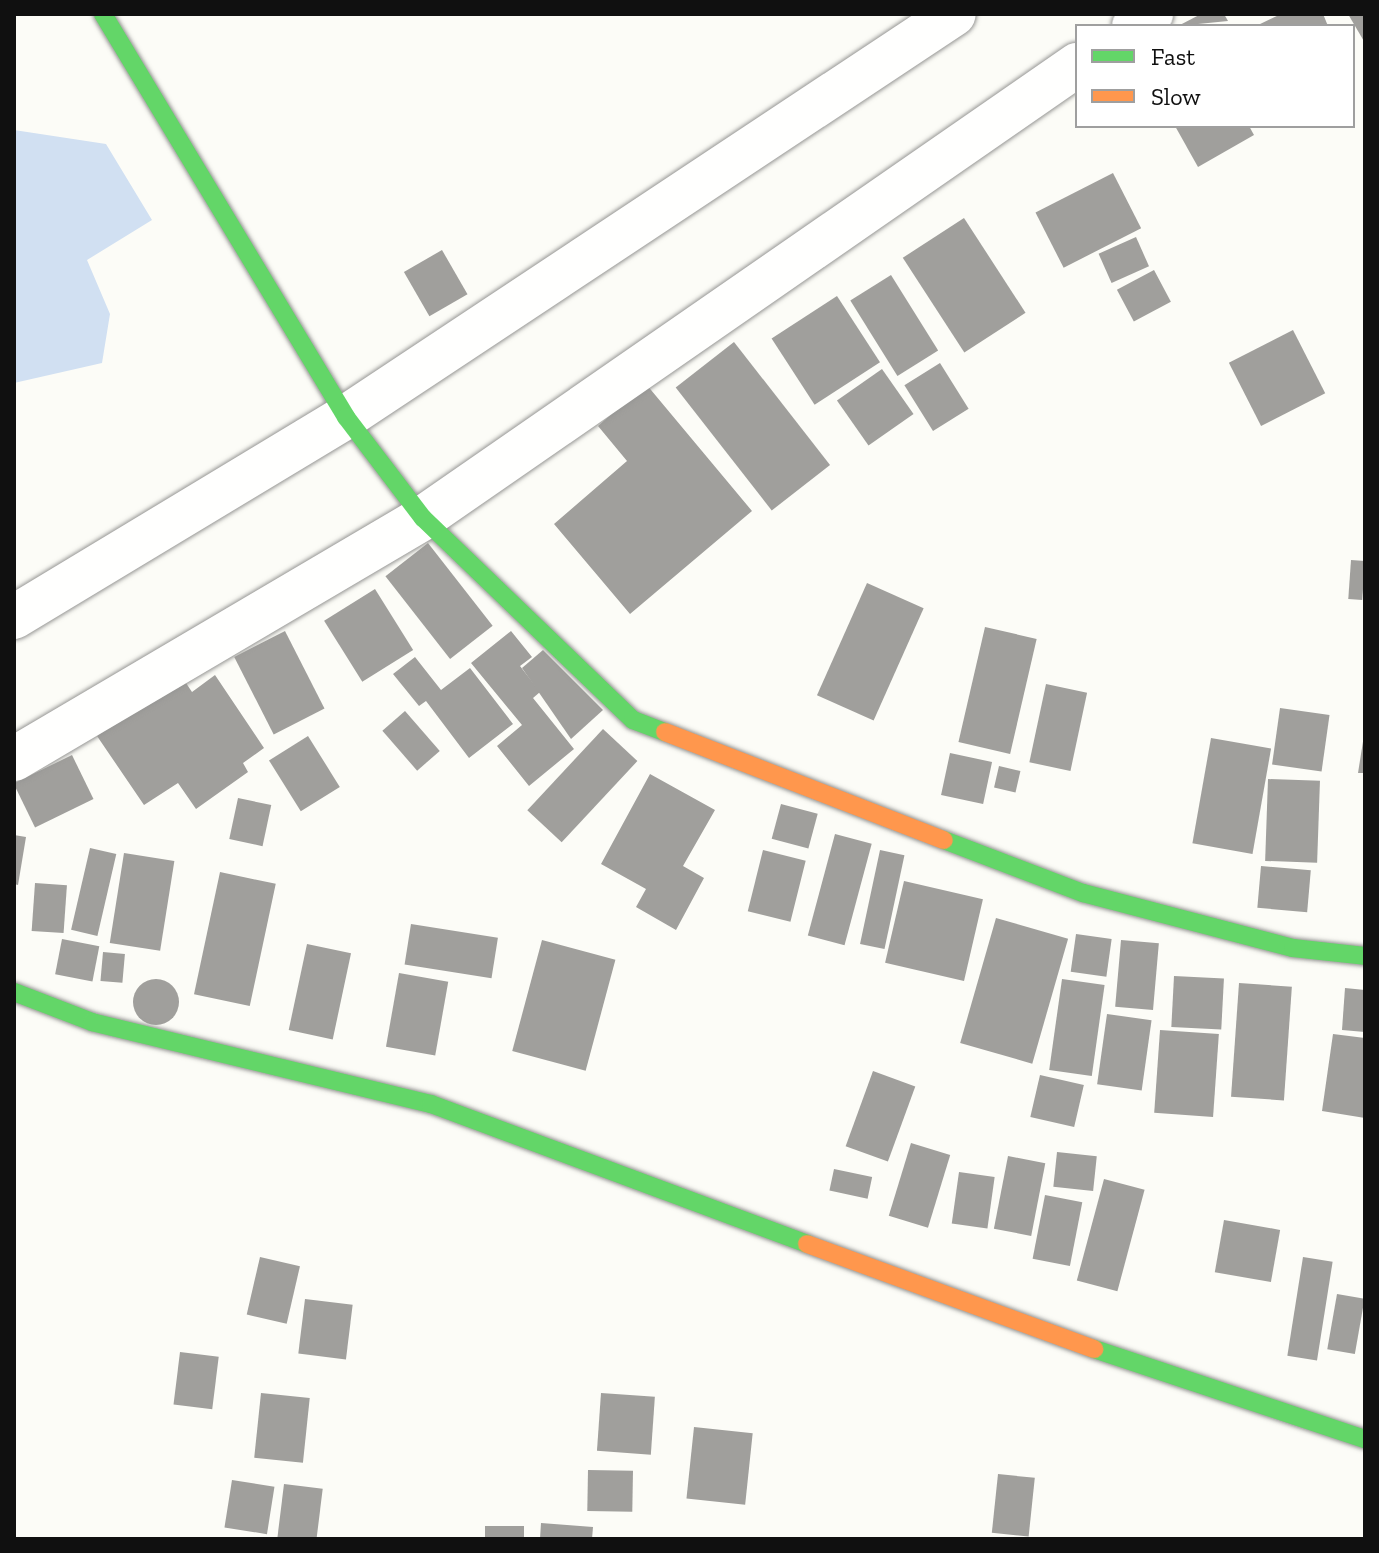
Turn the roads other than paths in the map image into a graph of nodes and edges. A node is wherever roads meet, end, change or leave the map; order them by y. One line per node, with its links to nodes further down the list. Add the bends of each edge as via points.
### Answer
1 (103, 14): 4 (street)
2 (954, 14): 4 (street)
3 (1075, 66): 5 (street)
4 (346, 417): 5 (street); 6 (street)
5 (423, 518): 7 (street); 8 (street, via 633,720 1083,893 1293,948)
6 (14, 617)
7 (14, 759)
8 (1365, 956)
9 (14, 992): 10 (street, via 92,1022 431,1104 1069,1341)
10 (1365, 1439)

